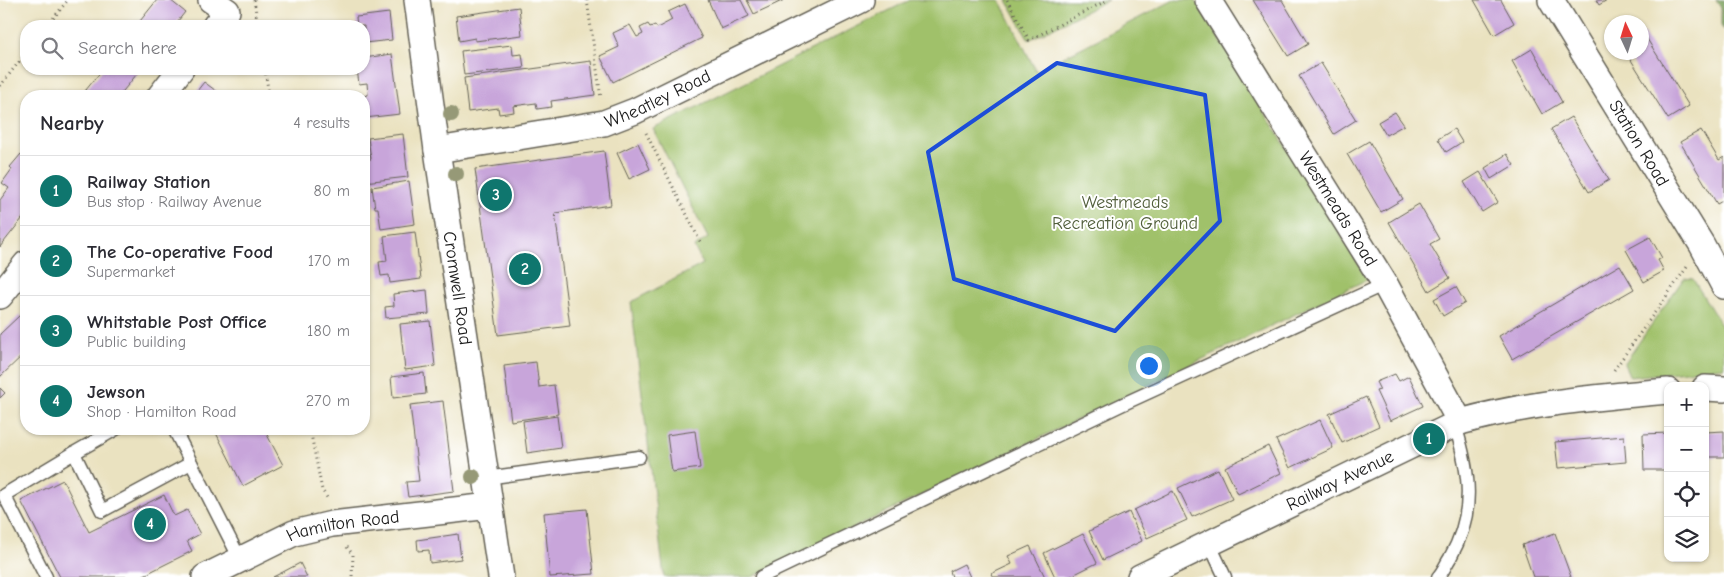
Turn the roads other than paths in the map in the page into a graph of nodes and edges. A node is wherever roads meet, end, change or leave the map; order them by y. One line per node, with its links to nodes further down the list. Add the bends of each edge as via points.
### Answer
1 (417, 0): 7 (street, Cromwell Road)
2 (861, 0): 7 (street, Wheatley Road, via 635,111 604,123)
3 (1208, 0): 9 (street, Westmeads Road)
4 (1551, 0): 10 (street, Station Road)
5 (176, 75): 6 (street)
6 (165, 90)
7 (437, 150): 21 (street, Cromwell Road)
8 (20, 271): 11 (street)
9 (1385, 284): 15 (street, Westmeads Road); 28 (lane, via 1121,405)
10 (1724, 286)
11 (0, 296)
12 (1709, 388): 13 (street)
13 (1724, 389)
14 (1664, 391): 15 (street, Railway Avenue, via 1567,400 1493,413)
15 (1458, 424): 23 (street, Railway Avenue); 31 (lane, via 1469,495 1459,542)
16 (106, 435): 18 (lane)
17 (177, 435): 20 (lane)
18 (74, 453): 20 (lane, via 102,511); 25 (lane, via 4,495)
19 (639, 457): 21 (lane)
20 (191, 463): 24 (lane)
21 (486, 478): 22 (street, Cromwell Road)
22 (490, 506): 24 (street, Hamilton Road, via 332,524 294,533); 27 (street, Cromwell Road)
23 (1209, 543): 29 (street, Railway Avenue); 30 (lane)
24 (240, 559): 26 (street, Hamilton Road)
25 (46, 577)
26 (205, 577)
27 (500, 577)
28 (761, 577)
29 (1140, 577)
30 (1225, 577)
31 (1438, 577)

